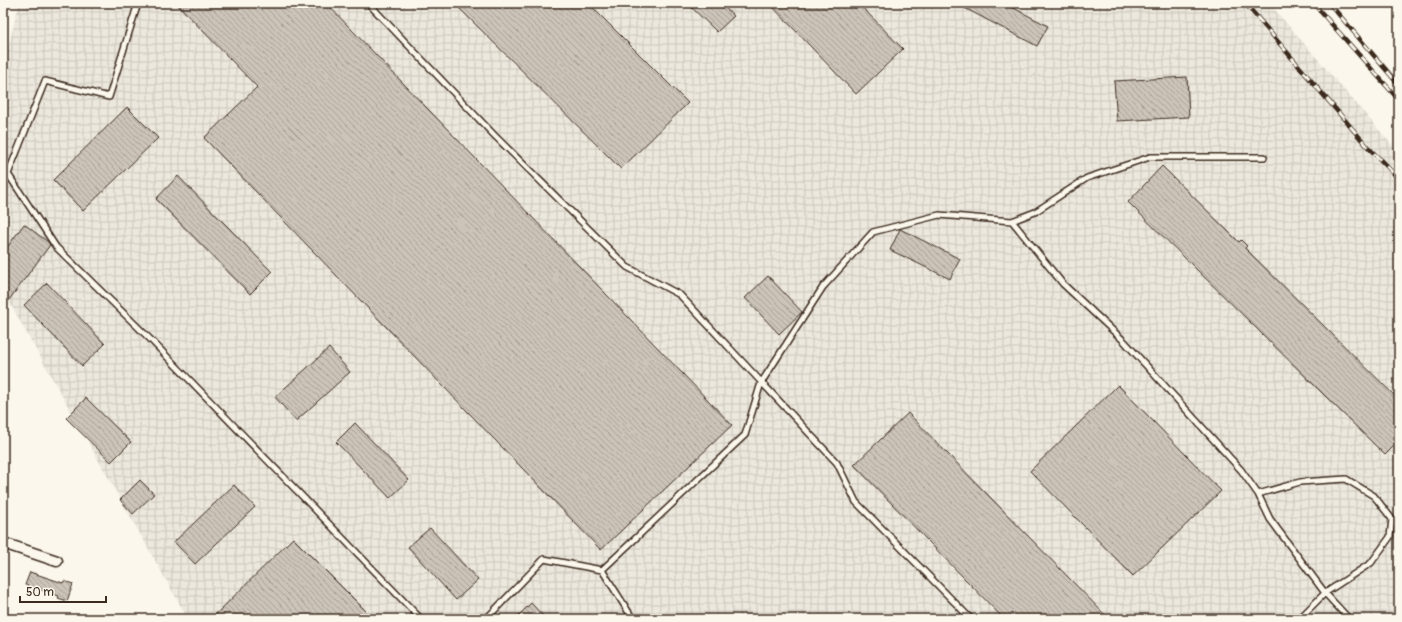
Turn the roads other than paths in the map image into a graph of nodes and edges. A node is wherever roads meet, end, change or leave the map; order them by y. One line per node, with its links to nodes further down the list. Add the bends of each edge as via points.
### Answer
1 (138, 3): 11 (lane, via 109,96 45,81 8,174 56,247 156,345)
2 (368, 3): 5 (lane, via 495,136 627,266 680,295)
3 (1264, 157): 4 (lane, via 1150,157 1087,178 1034,212)
4 (1012, 221): 5 (lane, via 940,215 873,232 823,287); 6 (lane, via 1063,284 1124,340 1241,470)
5 (762, 383): 9 (lane, via 745,435); 14 (lane, via 837,463 856,502)
6 (1258, 494): 10 (lane, via 1270,519); 10 (lane, via 1300,482 1346,479 1374,496 1392,519 1390,537 1371,563)
7 (3, 543): 8 (street)
8 (57, 561)
9 (602, 570): 12 (lane, via 544,559); 13 (lane)
10 (1325, 593): 15 (lane); 16 (lane)
11 (421, 619)
12 (486, 619)
13 (633, 619)
14 (971, 619)
15 (1299, 619)
16 (1349, 619)

